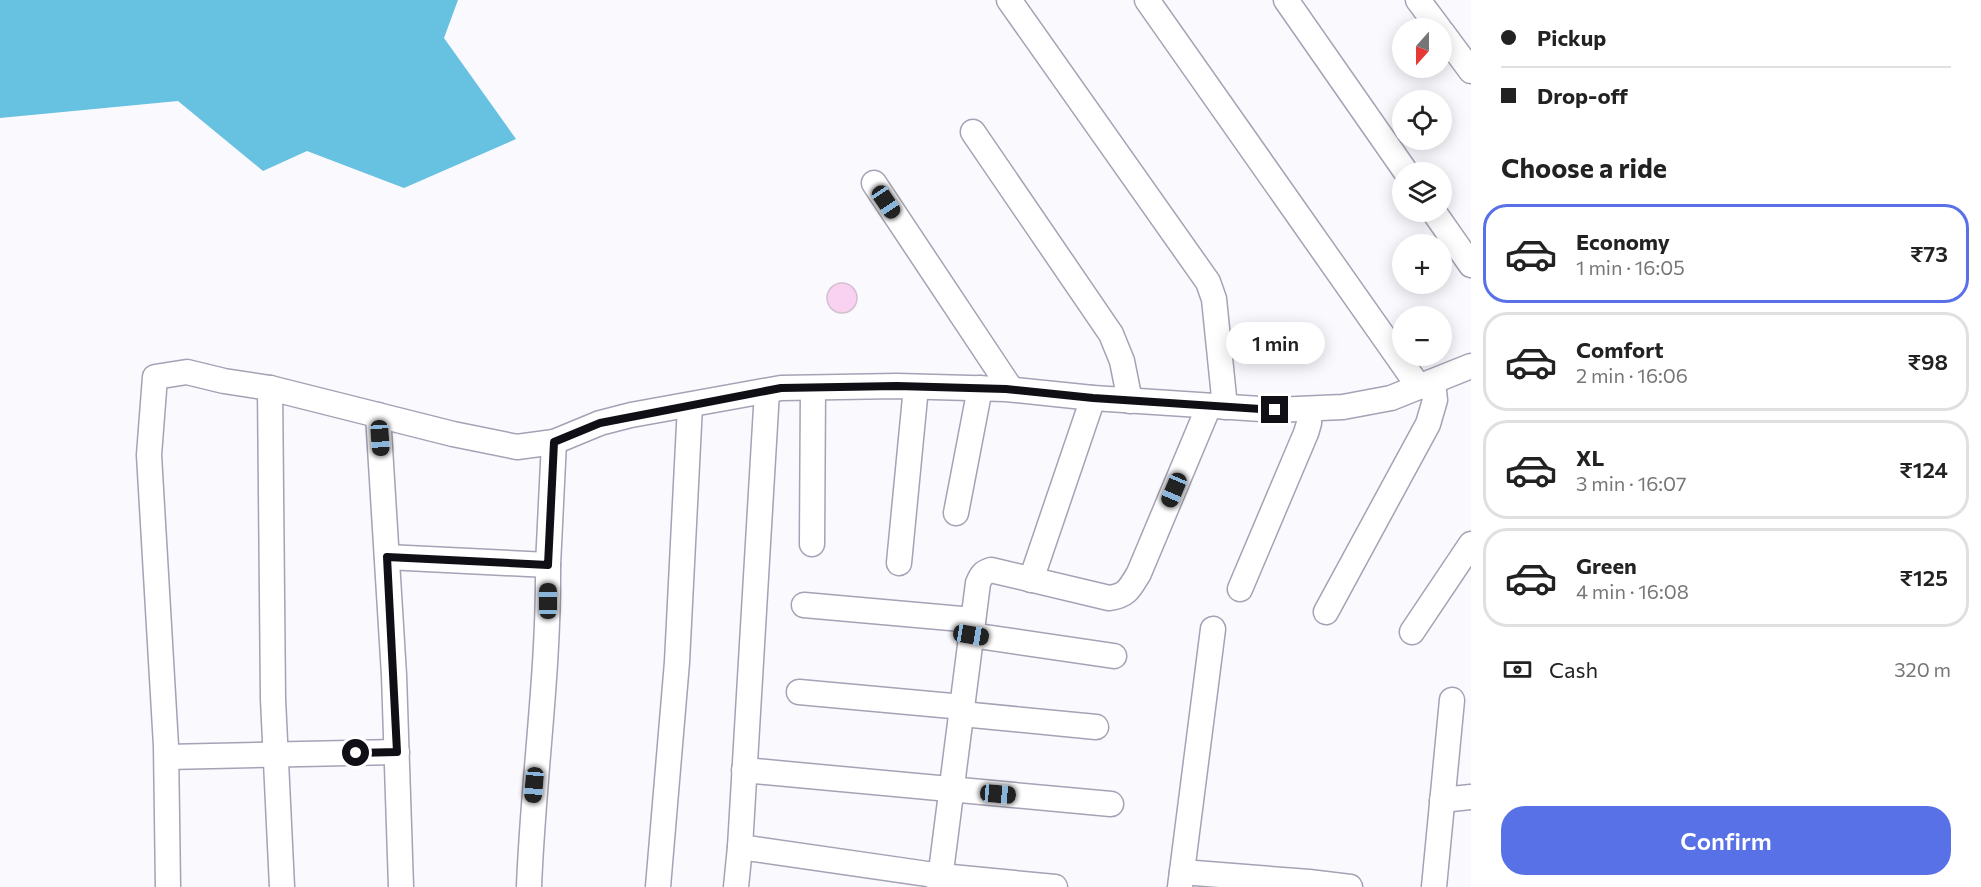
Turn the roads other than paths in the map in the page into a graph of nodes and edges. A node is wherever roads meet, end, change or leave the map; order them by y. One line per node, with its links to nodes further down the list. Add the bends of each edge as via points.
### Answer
1 (1009, 0): 24 (street, via 1208,282 1214,299)
2 (1146, 0): 14 (street)
3 (1286, 0): 9 (street)
4 (1418, 0): 5 (street)
5 (1431, 18)
6 (1452, 46): 7 (street)
7 (1471, 71)
8 (972, 132): 22 (street, via 1111,334 1122,361)
9 (1399, 162)
10 (874, 183): 19 (street)
11 (1441, 222): 12 (street)
12 (1471, 265)
13 (1471, 366): 14 (street)
14 (1426, 384): 25 (street, via 1382,400); 37 (street, via 1435,400 1428,424)
15 (813, 387): 16 (street); 20 (street); 29 (street)
16 (916, 387): 18 (street); 32 (street)
17 (270, 388): 26 (street); 47 (street); 48 (street, via 187,372 155,377 149,455)
18 (980, 388): 19 (street); 28 (street)
19 (1011, 389): 21 (street)
20 (767, 391): 23 (street); 49 (street)
21 (1093, 398): 22 (street); 34 (street)
22 (1130, 401): 24 (street)
23 (690, 405): 27 (street, via 600,423); 62 (street, via 677,662)
24 (1217, 407): 25 (street); 34 (street, via 1130,589 1119,597 1108,598)
25 (1310, 409): 35 (street, via 1306,433)
26 (378, 415): 27 (street, via 517,447); 31 (street)
27 (554, 442): 33 (street)
28 (956, 513)
29 (812, 544)
30 (1471, 544): 40 (street)
31 (387, 557): 33 (street); 46 (street)
32 (899, 563)
33 (548, 565): 61 (street, via 548,618)
34 (1031, 580): 38 (street, via 985,572 978,583)
35 (1240, 589)
36 (804, 605): 38 (street)
37 (1326, 612)
38 (972, 628): 41 (street); 44 (street)
39 (1213, 630): 55 (street)
40 (1412, 632)
41 (1114, 656)
42 (799, 692): 44 (street)
43 (1452, 700): 52 (street)
44 (962, 711): 45 (street); 50 (street)
45 (1096, 727)
46 (397, 752): 47 (street); 60 (street)
47 (276, 754): 48 (street); 59 (street)
48 (166, 757): 58 (street)
49 (744, 770): 50 (street); 54 (street)
50 (953, 790): 53 (street); 56 (street)
51 (1471, 797): 52 (street)
52 (1442, 800): 66 (street)
53 (1111, 804)
54 (740, 848): 56 (street); 63 (street)
55 (1181, 880): 57 (street)
56 (940, 881): 64 (street)
57 (1309, 884): 65 (street)
58 (168, 887)
59 (282, 887)
60 (400, 887)
61 (528, 887)
62 (658, 887)
63 (736, 887)
64 (1055, 887)
65 (1350, 887)
66 (1434, 887)

